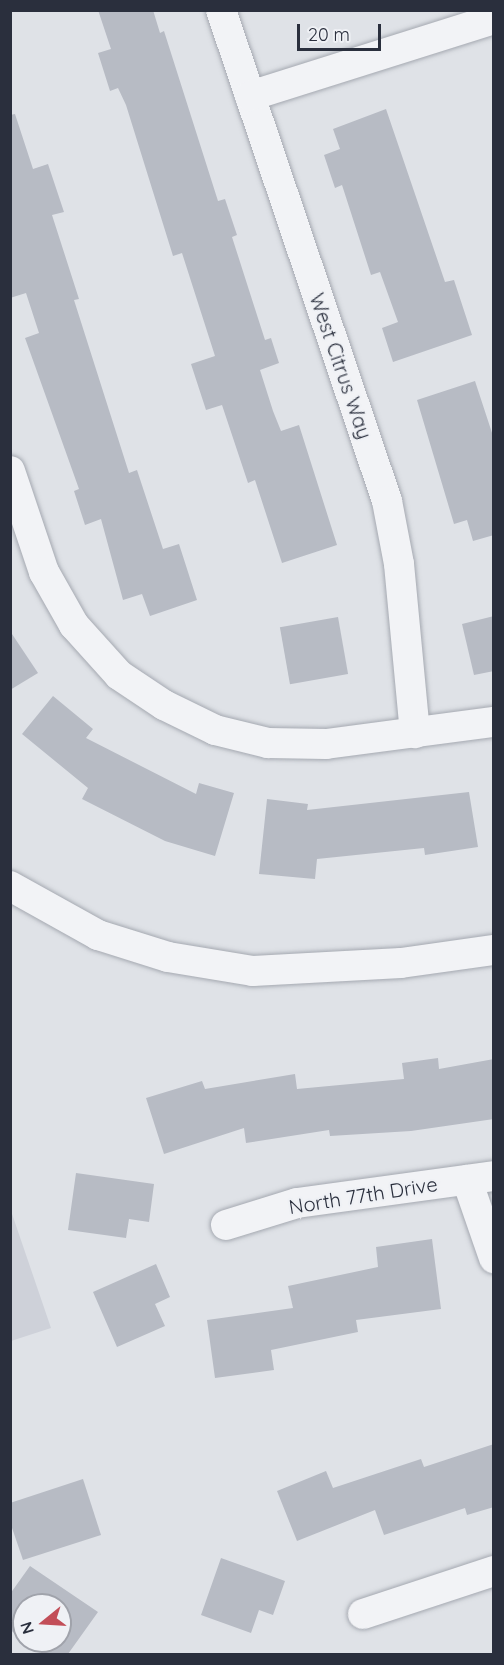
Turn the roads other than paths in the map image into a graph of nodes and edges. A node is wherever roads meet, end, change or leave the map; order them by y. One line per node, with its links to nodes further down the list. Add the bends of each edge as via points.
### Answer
1 (221, 10): 3 (street, West Citrus Way)
2 (494, 19): 3 (street)
3 (250, 96): 6 (street, West Citrus Way, via 387,501 399,564)
4 (10, 471): 6 (street, via 44,572 74,625 119,675 164,705 215,730 268,743 326,744)
5 (494, 722): 6 (street)
6 (415, 733)
7 (10, 886): 8 (street, via 98,935 168,957 253,971 401,963)
8 (494, 950)
9 (480, 1178): 10 (street, North 77th Drive, via 297,1203); 11 (street)
10 (226, 1226)
11 (494, 1258)
12 (494, 1570): 13 (street)
13 (363, 1614)

